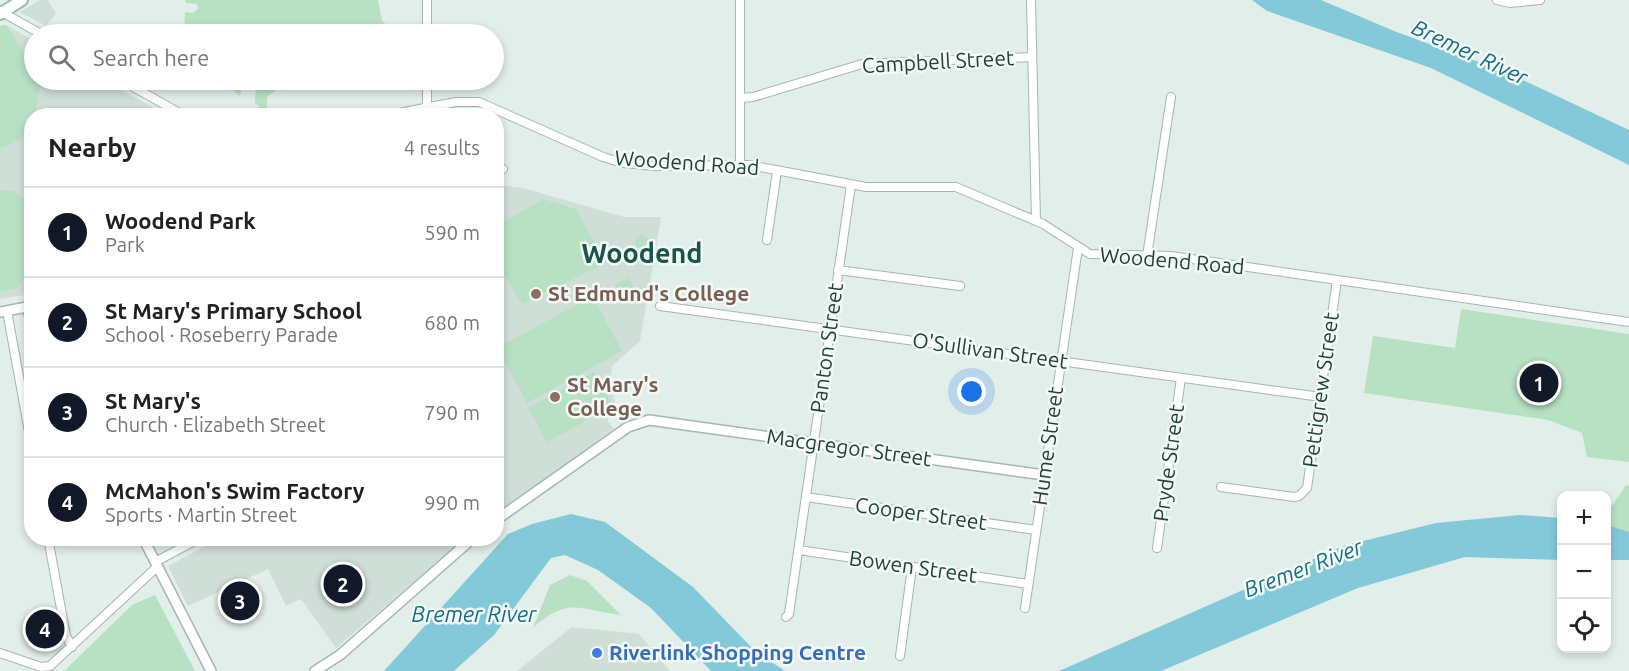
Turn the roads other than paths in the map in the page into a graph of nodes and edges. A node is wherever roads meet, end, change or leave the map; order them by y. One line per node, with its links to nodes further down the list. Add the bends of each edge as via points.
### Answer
1 (22, 0): 7 (main road)
2 (427, 0): 8 (street)
3 (740, 0): 14 (street)
4 (1031, 0): 10 (street)
5 (1497, 0): 6 (street)
6 (1540, 0)
7 (1, 12): 9 (street)
8 (427, 24)
9 (24, 25)
10 (1032, 57): 14 (street, Campbell Street, via 862,64); 23 (street)
11 (139, 90): 16 (street)
12 (427, 90): 15 (street)
13 (1171, 97): 26 (street)
14 (740, 98): 20 (street)
15 (427, 107): 17 (street, Woodend Road); 18 (street, Woodend Road, via 465,101)
16 (171, 108)
17 (423, 108)
18 (495, 108)
19 (504, 112): 20 (street, Woodend Road, via 603,158 623,163)
20 (740, 165): 21 (street, Woodend Road)
21 (777, 171): 22 (street, Woodend Road); 24 (street)
22 (851, 185): 23 (street, Woodend Road, via 956,187); 27 (street, Panton Street)
23 (1036, 221): 25 (street, Woodend Road)
24 (768, 240)
25 (1078, 248): 26 (street, Woodend Road, via 1104,255); 35 (street, Hume Street)
26 (1147, 256): 28 (street, Woodend Road, via 1171,256)
27 (838, 270): 29 (street); 34 (street, Panton Street)
28 (1337, 280): 33 (street, Woodend Road); 37 (street, Pettigrew Street)
29 (960, 286)
30 (660, 306): 34 (street, O'Sullivan Street)
31 (24, 308): 32 (street)
32 (3, 311): 38 (street)
33 (1629, 322)
34 (830, 329): 35 (street, O'Sullivan Street); 39 (street, Panton Street)
35 (1061, 360): 36 (street, O'Sullivan Street); 40 (street, Hume Street)
36 (1181, 378): 37 (street, O'Sullivan Street); 49 (street, Pryde Street)
37 (1321, 397): 41 (street, Pettigrew Street, via 1307,488 1299,496)
38 (24, 410)
39 (814, 442): 40 (street, Macgregor Street); 42 (street, Panton Street); 43 (street, Macgregor Street, via 654,420 628,427)
40 (1044, 475): 44 (street, Hume Street)
41 (1221, 487)
42 (806, 497): 44 (street, Cooper Street); 50 (street, Panton Street)
43 (504, 514)
44 (1036, 530): 53 (street, Hume Street)
45 (49, 546): 56 (street, via 66,636)
46 (147, 546): 51 (street)
47 (187, 546): 51 (street)
48 (464, 546): 60 (street, via 340,655)
49 (1157, 548)
50 (799, 550): 52 (street, Bowen Street); 55 (street, Panton Street)
51 (156, 565): 56 (street); 59 (street)
52 (912, 567): 53 (street, Bowen Street); 58 (street)
53 (1028, 584): 54 (street, Hume Street)
54 (1025, 608)
55 (786, 617)
56 (72, 647): 57 (street, via 48,667)
57 (0, 653)
58 (900, 656)
59 (211, 671)
60 (315, 671)

